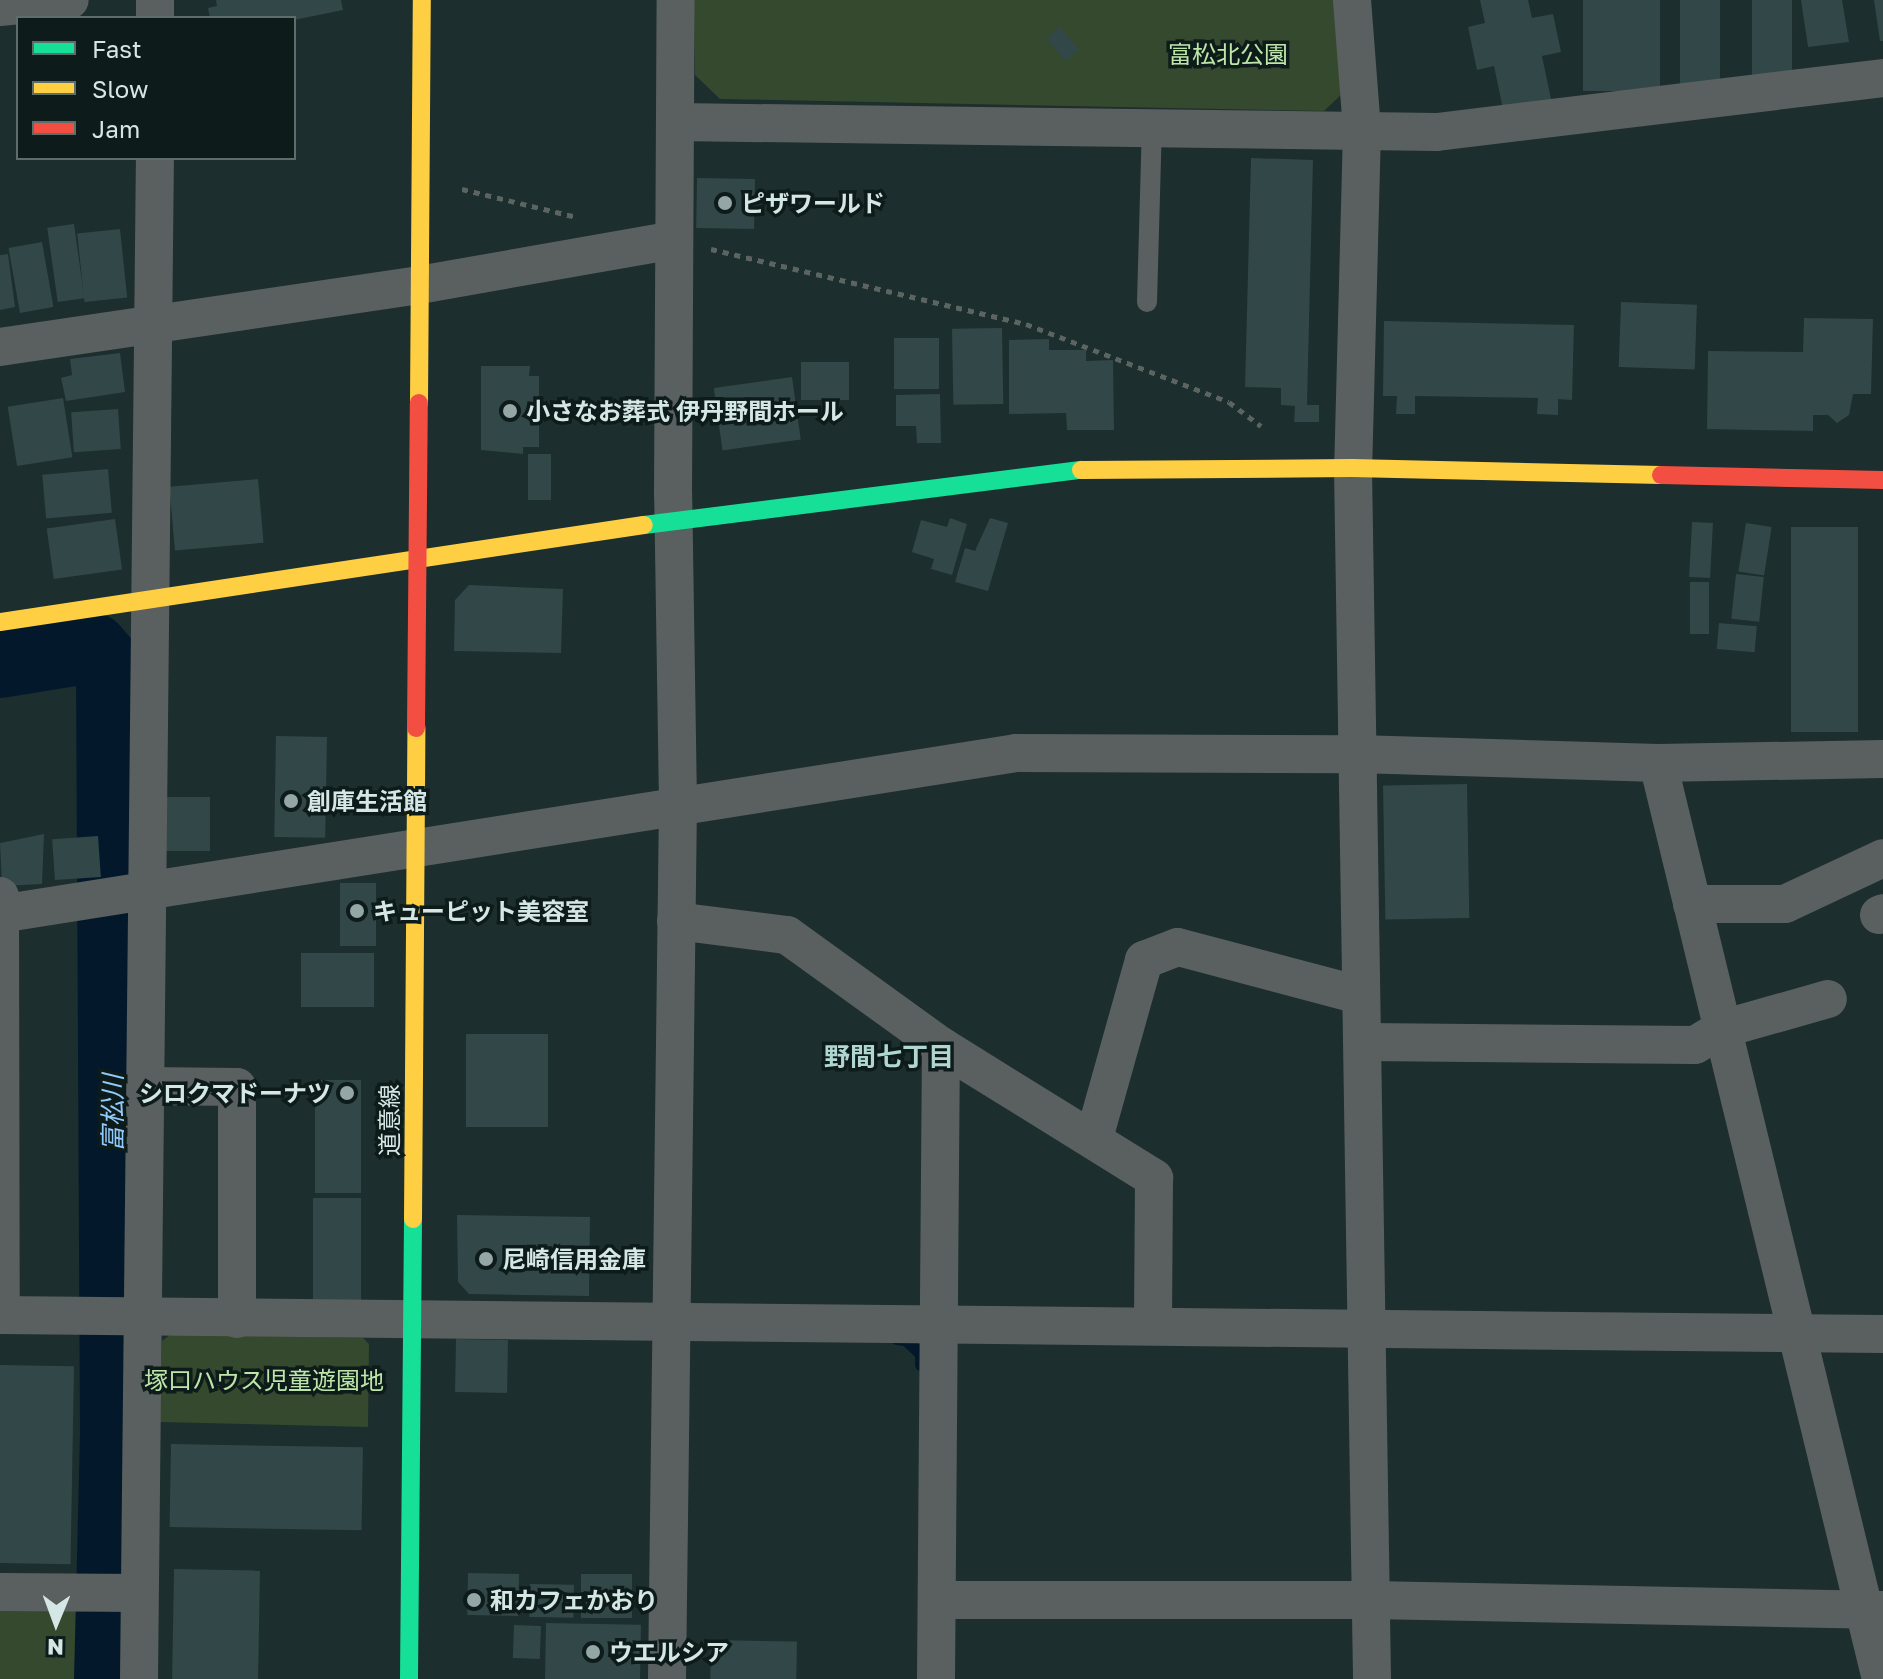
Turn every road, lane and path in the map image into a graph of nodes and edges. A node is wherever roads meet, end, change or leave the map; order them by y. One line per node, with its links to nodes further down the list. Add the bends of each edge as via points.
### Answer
1 (70, 0): 5 (street)
2 (422, 0): 14 (street, 道意線)
3 (676, 0): 7 (street)
4 (1352, 0): 9 (street)
5 (0, 7)
6 (1883, 78): 9 (street, via 1437,132)
7 (677, 122): 8 (street); 13 (street)
8 (1152, 126): 9 (street); 15 (lane)
9 (1362, 130): 19 (street)
10 (155, 160): 16 (street)
11 (457, 188): 12 (path)
12 (580, 218)
13 (673, 240): 14 (street); 18 (path, via 1026,324 1229,402); 21 (street)
14 (419, 285): 16 (street); 22 (street, 道意線)
15 (1147, 302)
16 (155, 326): 17 (street); 23 (street)
17 (0, 347)
18 (1265, 429)
19 (1353, 468): 20 (street); 21 (street, via 1052,470); 25 (street)
20 (1883, 480)
21 (673, 521): 22 (street); 28 (street)
22 (416, 560): 23 (street); 29 (street, 道意線)
23 (149, 600): 24 (street); 31 (street)
24 (0, 622)
25 (1357, 754): 27 (street); 28 (street, via 1016,753); 35 (street)
26 (1883, 759): 27 (street)
27 (1658, 763): 32 (street)
28 (678, 803): 29 (street); 34 (street)
29 (414, 849): 31 (street); 45 (street, 道意線)
30 (1883, 858): 32 (street, via 1785,904)
31 (126, 893): 33 (street); 40 (street)
32 (1692, 904): 37 (street)
33 (1, 908): 42 (street)
34 (676, 921): 39 (street, via 787,935); 46 (street)
35 (1360, 995): 38 (street); 41 (street, via 1178,947 1144,960)
36 (1828, 999): 37 (street)
37 (1722, 1029): 38 (street, via 1695,1045); 50 (street)
38 (1365, 1042): 49 (street)
39 (941, 1046): 41 (street); 48 (street)
40 (146, 1086): 43 (street); 44 (street, via 237,1087)
41 (1094, 1138): 47 (street, via 1154,1178)
42 (1, 1315): 43 (street)
43 (125, 1318): 44 (street); 53 (street)
44 (237, 1319): 45 (street)
45 (413, 1321): 46 (street); 58 (street, 道意線)
46 (668, 1321): 48 (street); 59 (street)
47 (1153, 1323): 48 (street); 49 (street)
48 (938, 1325): 54 (street)
49 (1366, 1327): 50 (street); 55 (street)
50 (1795, 1333): 51 (street); 56 (street)
51 (1883, 1334)
52 (0, 1592): 53 (street)
53 (118, 1593): 57 (street)
54 (937, 1600): 55 (street); 60 (street)
55 (1371, 1600): 56 (street); 61 (street)
56 (1873, 1610): 62 (street)
57 (139, 1679)
58 (409, 1679)
59 (667, 1679)
60 (936, 1679)
61 (1372, 1679)
62 (1881, 1679)

